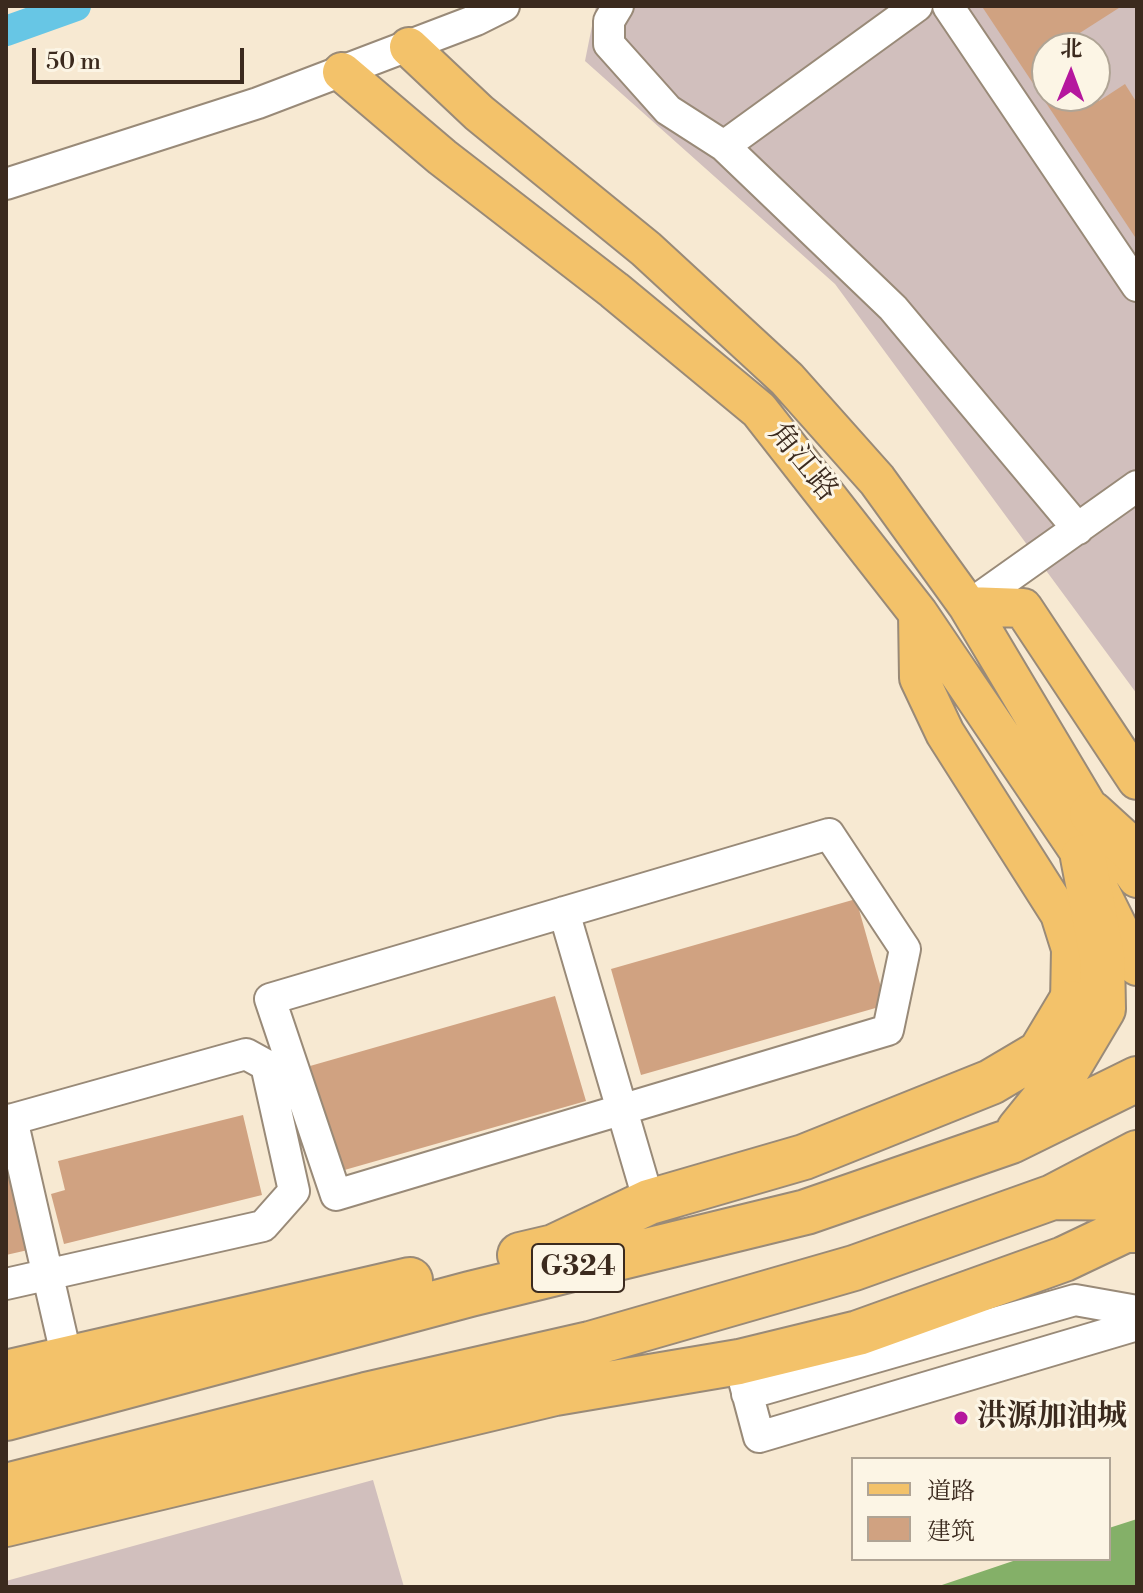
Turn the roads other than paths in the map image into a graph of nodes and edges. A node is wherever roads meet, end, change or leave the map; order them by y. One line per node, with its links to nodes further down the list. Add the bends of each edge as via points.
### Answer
1 (504, 6): 5 (street)
2 (618, 6): 7 (street, via 609,21 609,44 668,110)
3 (917, 6): 7 (street)
4 (948, 6): 9 (street)
5 (409, 47): 6 (street); 12 (main road, 角江路, via 479,113 646,249 787,379 877,480)
6 (342, 72): 8 (street); 13 (main road, 角江路, via 759,410)
7 (724, 146): 11 (street, via 893,308)
8 (6, 184)
9 (1137, 286)
10 (1137, 486): 11 (street)
11 (1078, 529): 12 (street)
12 (968, 606): 14 (main road, via 1023,608); 15 (main road, 角江路)
13 (918, 613): 17 (main road, 角江路); 21 (main road, via 919,678 945,733 1060,914 1071,949)
14 (1137, 780)
15 (1092, 814): 16 (highway); 18 (main road, 角江路)
16 (1137, 855)
17 (1083, 857): 20 (main road, 角江路); 25 (highway, via 1102,956 1103,1009 1065,1073)
18 (1137, 878)
19 (564, 912): 23 (street); 23 (street, via 829,834 905,949 888,1030); 23 (street, via 270,999 336,1195)
20 (1137, 966)
21 (1070, 1003): 29 (highway, via 1040,1053 991,1082 804,1157)
22 (1137, 1079): 25 (highway, G324)
23 (622, 1110): 29 (street)
24 (9, 1120): 32 (street); 32 (street, via 246,1054 266,1065 294,1191 263,1226)
25 (1011, 1141): 34 (highway, G324, via 806,1212)
26 (1137, 1153): 27 (highway, G324)
27 (1053, 1197): 28 (highway); 31 (highway, G324)
28 (1137, 1198)
29 (649, 1202): 38 (highway, via 554,1247)
30 (1137, 1230): 41 (highway, via 1125,1230 1064,1259)
31 (854, 1268): 37 (highway, G324); 41 (highway, via 780,1332)
32 (48, 1274): 33 (street); 38 (street)
33 (6, 1284)
34 (470, 1294): 40 (highway, G324); 42 (highway, via 441,1328 342,1349 321,1365 328,1383)
35 (1137, 1311): 41 (street, via 1075,1300)
36 (1137, 1325): 41 (street, via 759,1437)
37 (590, 1344): 41 (highway); 42 (highway, G324)
38 (67, 1359): 39 (highway)
39 (6, 1373)
40 (174, 1373): 43 (highway, G324); 44 (highway, via 211,1382 216,1402 190,1423 67,1449)
41 (743, 1378): 44 (highway, via 555,1393)
42 (366, 1395): 44 (highway, G324)
43 (6, 1418)
44 (8, 1498)

